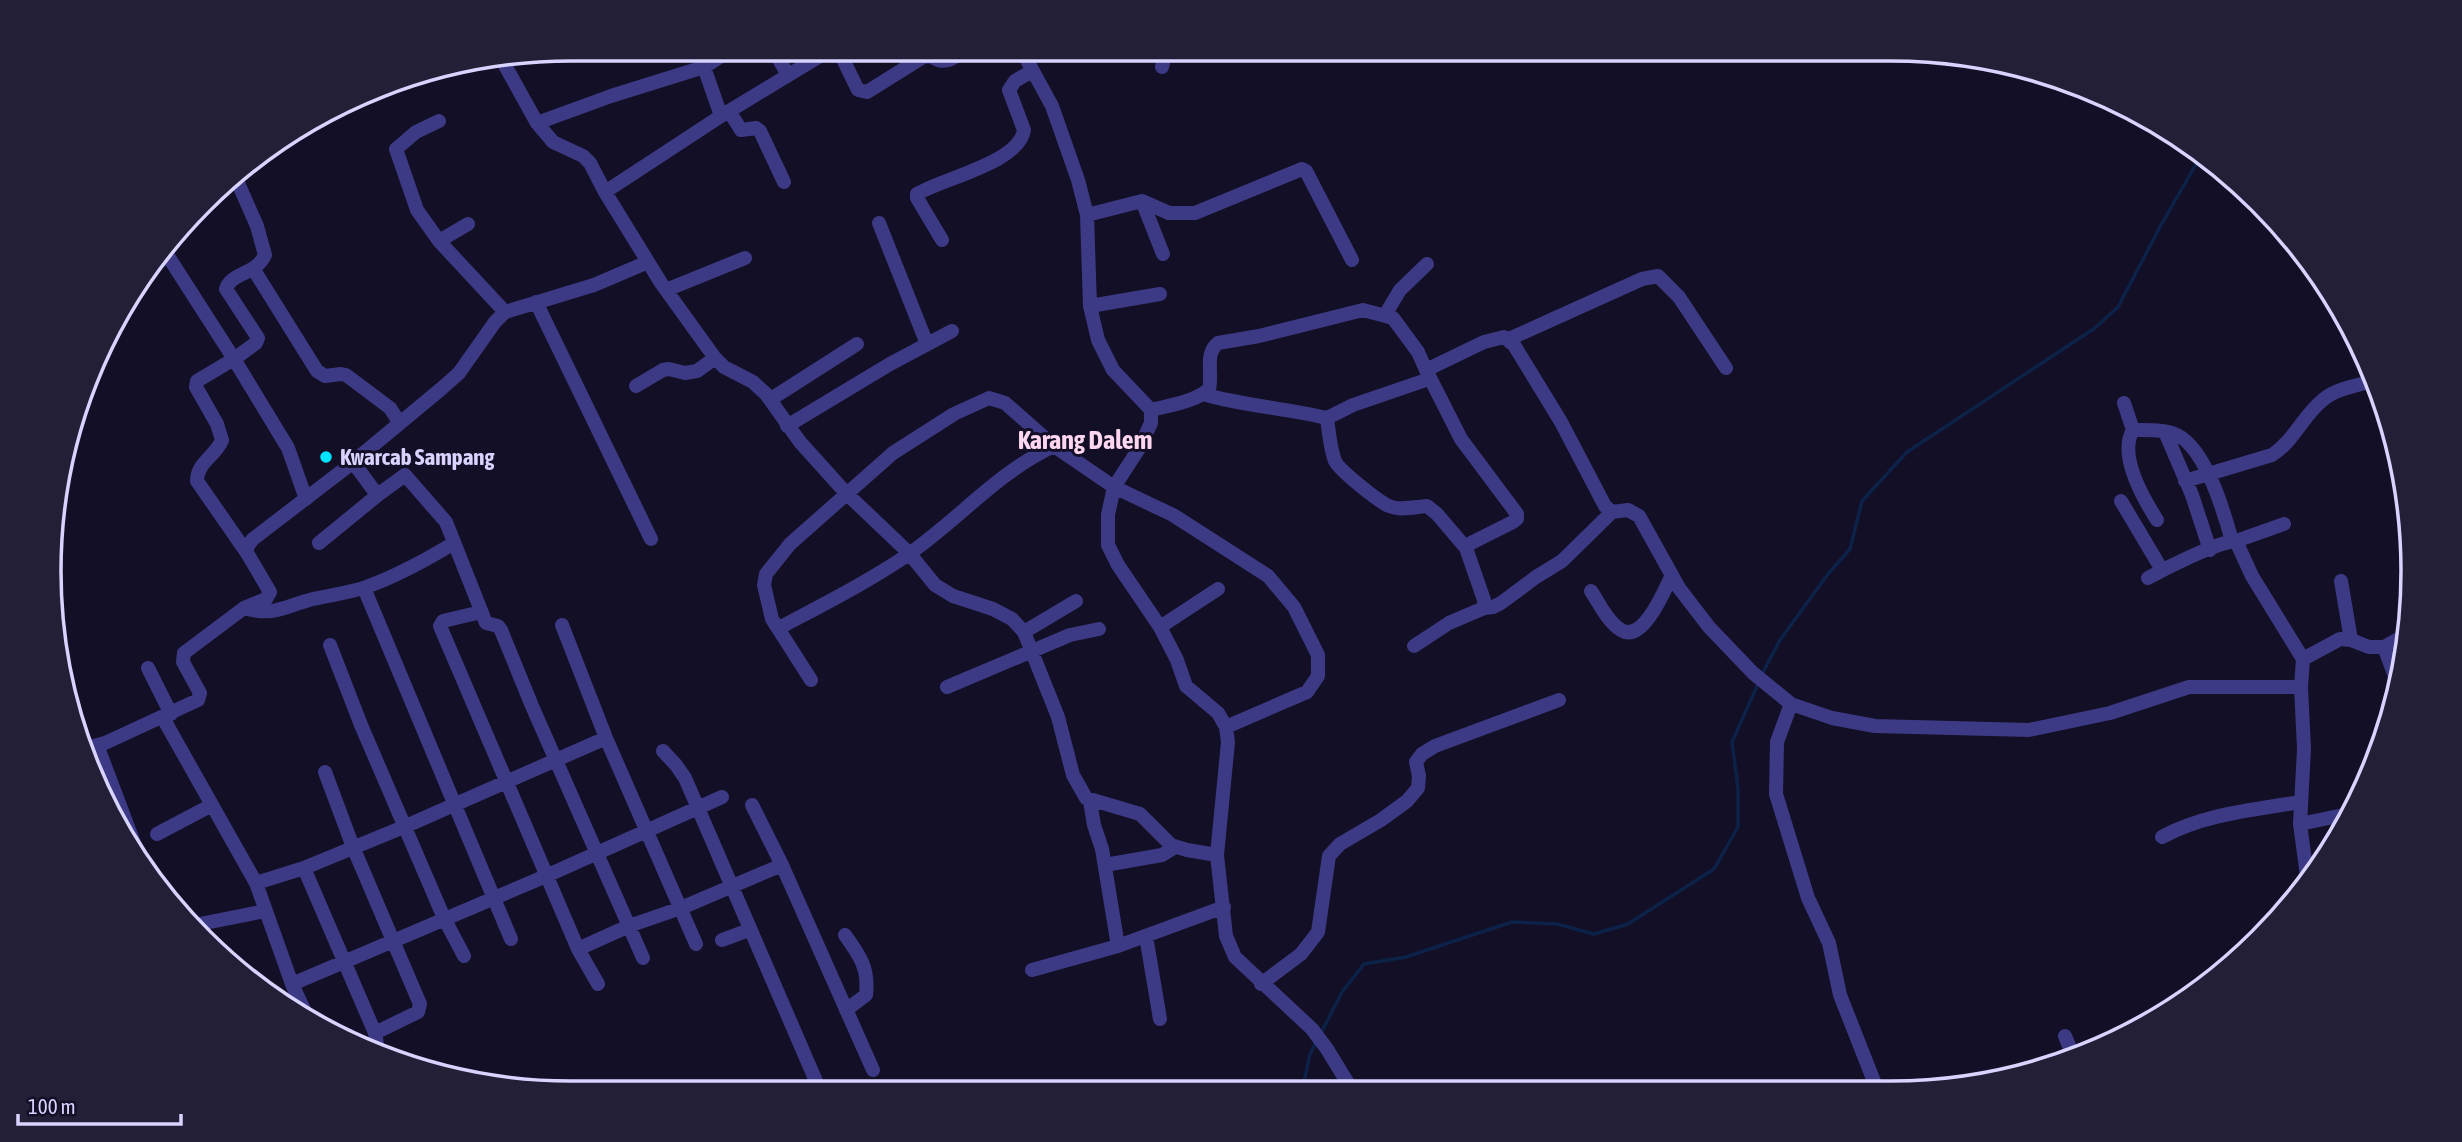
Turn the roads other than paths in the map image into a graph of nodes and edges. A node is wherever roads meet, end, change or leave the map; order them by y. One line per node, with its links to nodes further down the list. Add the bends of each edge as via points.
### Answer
1 (709, 61): 9 (street)
2 (780, 61): 12 (street)
3 (807, 61): 12 (street)
4 (844, 61): 5 (street, via 863,93)
5 (917, 61)
6 (1027, 61): 11 (street)
7 (1163, 61): 10 (street)
8 (505, 66): 15 (street)
9 (704, 67): 13 (street); 15 (street)
10 (1162, 67)
11 (1032, 71): 20 (street, via 1060,126); 23 (street, via 1009,90 1024,130 1019,143 994,161 917,194)
12 (788, 75): 13 (street)
13 (725, 114): 16 (street, via 741,130 760,131); 18 (street)
14 (439, 121): 24 (street, via 396,149 417,210)
15 (537, 123): 18 (street, via 553,142 590,163)
16 (784, 183)
17 (239, 185): 31 (street, via 265,255)
18 (604, 192): 29 (street)
19 (1142, 201): 20 (street); 25 (street); 28 (street, via 1169,213 1195,213 1302,169)
20 (1087, 215): 35 (street)
21 (878, 223): 41 (street)
22 (468, 224): 24 (street)
23 (942, 240)
24 (439, 241): 36 (street)
25 (1163, 254)
26 (169, 258): 43 (street)
27 (745, 258): 32 (street)
28 (1352, 260)
29 (648, 262): 32 (street); 34 (street)
30 (1427, 264): 37 (street, via 1400,290)
31 (254, 270): 43 (street, via 227,284 258,338); 53 (street, via 317,371 324,376 345,375 390,408)
32 (666, 290): 42 (street)
33 (1160, 294): 35 (street)
34 (536, 302): 36 (street); 69 (street)
35 (1090, 306): 51 (street, via 1104,355)
36 (505, 312): 53 (street, via 459,373)
37 (1385, 315): 45 (street, via 1405,333); 48 (street, via 1363,310 1218,343 1210,357 1209,389)
38 (952, 331): 41 (street)
39 (1509, 339): 44 (street, via 1658,276 1679,297); 45 (street, via 1484,342); 66 (street)
40 (857, 344): 49 (street)
41 (927, 344): 54 (street)
42 (715, 358): 47 (street, via 697,371 663,370); 49 (street, via 753,382)
43 (234, 359): 64 (street, via 288,448); 75 (street, via 197,381 222,440 218,451 202,464 197,481)
44 (1726, 368)
45 (1428, 374): 52 (street); 73 (street, via 1461,439 1517,514 1513,522)
46 (2365, 384): 59 (street, via 2326,397 2272,455)
47 (636, 386)
48 (1203, 394): 51 (street); 52 (street)
49 (771, 400): 54 (street)
50 (2124, 403): 55 (street)
51 (1151, 410): 61 (street, via 1151,423 1140,447)
52 (1327, 418): 73 (street, via 1336,462 1343,472 1388,506 1427,506)
53 (399, 422): 58 (street)
54 (788, 426): 62 (street)
55 (2133, 430): 56 (street); 67 (street, via 2127,452 2141,496)
56 (2165, 432): 59 (street, via 2189,444); 60 (street)
57 (1054, 446): 61 (street); 62 (street, via 1005,403 989,398 954,414 893,453); 76 (street, via 999,479)
58 (352, 462): 63 (street); 64 (street)
59 (2208, 475): 60 (street); 70 (street)
60 (2185, 481): 74 (street)
61 (1114, 487): 89 (street, via 1108,545); 108 (street, via 1173,515 1268,576 1294,607 1318,654 1318,676 1307,692)
62 (846, 493): 76 (street); 90 (street, via 790,544 766,574 767,602)
63 (379, 494): 71 (street); 72 (street, via 405,475 446,522)
64 (306, 499): 75 (street, via 253,539)
65 (2121, 501): 77 (street)
66 (1612, 512): 78 (street, via 1628,510 1639,516); 86 (street, via 1562,561 1501,603)
67 (2157, 520)
68 (2284, 524): 70 (street)
69 (651, 539)
70 (2234, 541): 74 (street); 99 (street)
71 (319, 543)
72 (454, 543): 81 (street); 87 (street)
73 (1466, 548): 86 (street)
74 (2210, 550): 77 (street)
75 (247, 553): 85 (street, via 270,592)
76 (909, 554): 90 (street); 92 (street, via 935,585 1012,619)
77 (2162, 570): 79 (street)
78 (1672, 575): 83 (street, via 1651,617 1630,632 1614,625); 106 (street, via 1693,608 1758,678)
79 (2148, 578)
80 (2341, 581): 93 (street)
81 (364, 588): 85 (street, via 272,612); 120 (street)
82 (1218, 589): 89 (street)
83 (1591, 591)
84 (1076, 601): 92 (street)
85 (244, 608): 107 (street, via 184,653 183,662 200,695 196,702)
86 (1484, 608): 96 (street, via 1449,623)
87 (481, 612): 113 (street, via 486,623 501,630); 116 (street, via 450,618 440,626)
88 (562, 625): 109 (street)
89 (1160, 627): 108 (street, via 1189,691 1213,708)
90 (779, 628): 102 (street)
91 (1099, 629): 98 (street)
92 (1024, 632): 98 (street)
93 (2351, 640): 97 (street); 99 (street, via 2335,641)
94 (2396, 640): 97 (street)
95 (330, 645): 126 (street)
96 (1414, 646)
97 (2384, 647): 100 (street)
98 (1032, 650): 103 (street); 118 (street, via 1058,717 1073,775)
99 (2303, 659): 104 (street)
100 (2391, 667)
101 (148, 668): 107 (street)
102 (811, 680)
103 (947, 687)
104 (2301, 687): 106 (street, via 2189,687 2110,713 2029,730 1875,726); 119 (street, via 2304,749)
105 (1559, 700): 163 (street, via 1422,754 1416,762 1418,788 1407,801 1329,856 1318,932 1301,954)
106 (1791, 705): 174 (street, via 1777,742 1776,794 1808,898 1829,943 1840,995)
107 (167, 716): 110 (street); 122 (street)
108 (1226, 727): 133 (street)
109 (606, 738): 113 (street); 127 (street)
110 (92, 746)
111 (663, 751): 123 (street, via 685,778)
112 (95, 752): 115 (street)
113 (556, 761): 116 (street); 132 (street)
114 (325, 772): 131 (street)
115 (106, 780)
116 (505, 781): 120 (street); 138 (street)
117 (722, 797): 123 (street)
118 (1090, 801): 130 (street, via 1140,814); 135 (street)
119 (2300, 802): 125 (street); 129 (street, via 2206,818)
120 (453, 804): 126 (street); 141 (street)
121 (752, 805): 134 (street)
122 (211, 806): 128 (street); 139 (street)
123 (696, 808): 127 (street); 140 (street)
124 (2337, 816): 125 (street)
125 (2300, 824): 136 (street)
126 (406, 827): 131 (street); 145 (street)
127 (646, 830): 132 (street); 143 (street)
128 (157, 834)
129 (2162, 837)
130 (1175, 846): 133 (street); 135 (street, via 1163,855)
131 (353, 847): 137 (street); 153 (street)
132 (598, 853): 138 (street); 147 (street)
133 (1217, 855): 142 (street)
134 (782, 865): 140 (street); 165 (street)
135 (1105, 865): 155 (street)
136 (2306, 866)
137 (304, 867): 139 (street); 159 (street)
138 (546, 876): 141 (street); 156 (street)
139 (256, 883): 144 (street)
140 (732, 887): 143 (street); 148 (street)
141 (494, 896): 145 (street); 151 (street)
142 (1223, 907): 150 (street); 163 (street, via 1230,948)
143 (681, 908): 147 (street); 154 (street)
144 (265, 911): 146 (street); 161 (street)
145 (444, 918): 153 (street); 157 (street)
146 (204, 923)
147 (629, 926): 156 (street); 158 (street)
148 (749, 930): 152 (street); 172 (street)
149 (845, 935): 165 (street, via 868,978 866,995)
150 (1146, 936): 155 (street); 166 (street)
151 (511, 939)
152 (722, 940)
153 (392, 942): 159 (street); 167 (street, via 420,1004 418,1012)
154 (696, 944)
155 (1118, 946): 160 (street)
156 (578, 949): 162 (street)
157 (464, 956)
158 (643, 958)
159 (345, 962): 161 (street); 167 (street)
160 (1032, 970)
161 (292, 984): 164 (street)
162 (598, 984)
163 (1261, 984): 173 (street, via 1312,1029)
164 (301, 1003)
165 (846, 1010): 171 (street)
166 (1160, 1019)
167 (375, 1033): 169 (street)
168 (2065, 1036): 170 (street)
169 (377, 1042)
170 (2070, 1048)
171 (873, 1070)
172 (816, 1081)
173 (1347, 1081)
174 (1874, 1081)

